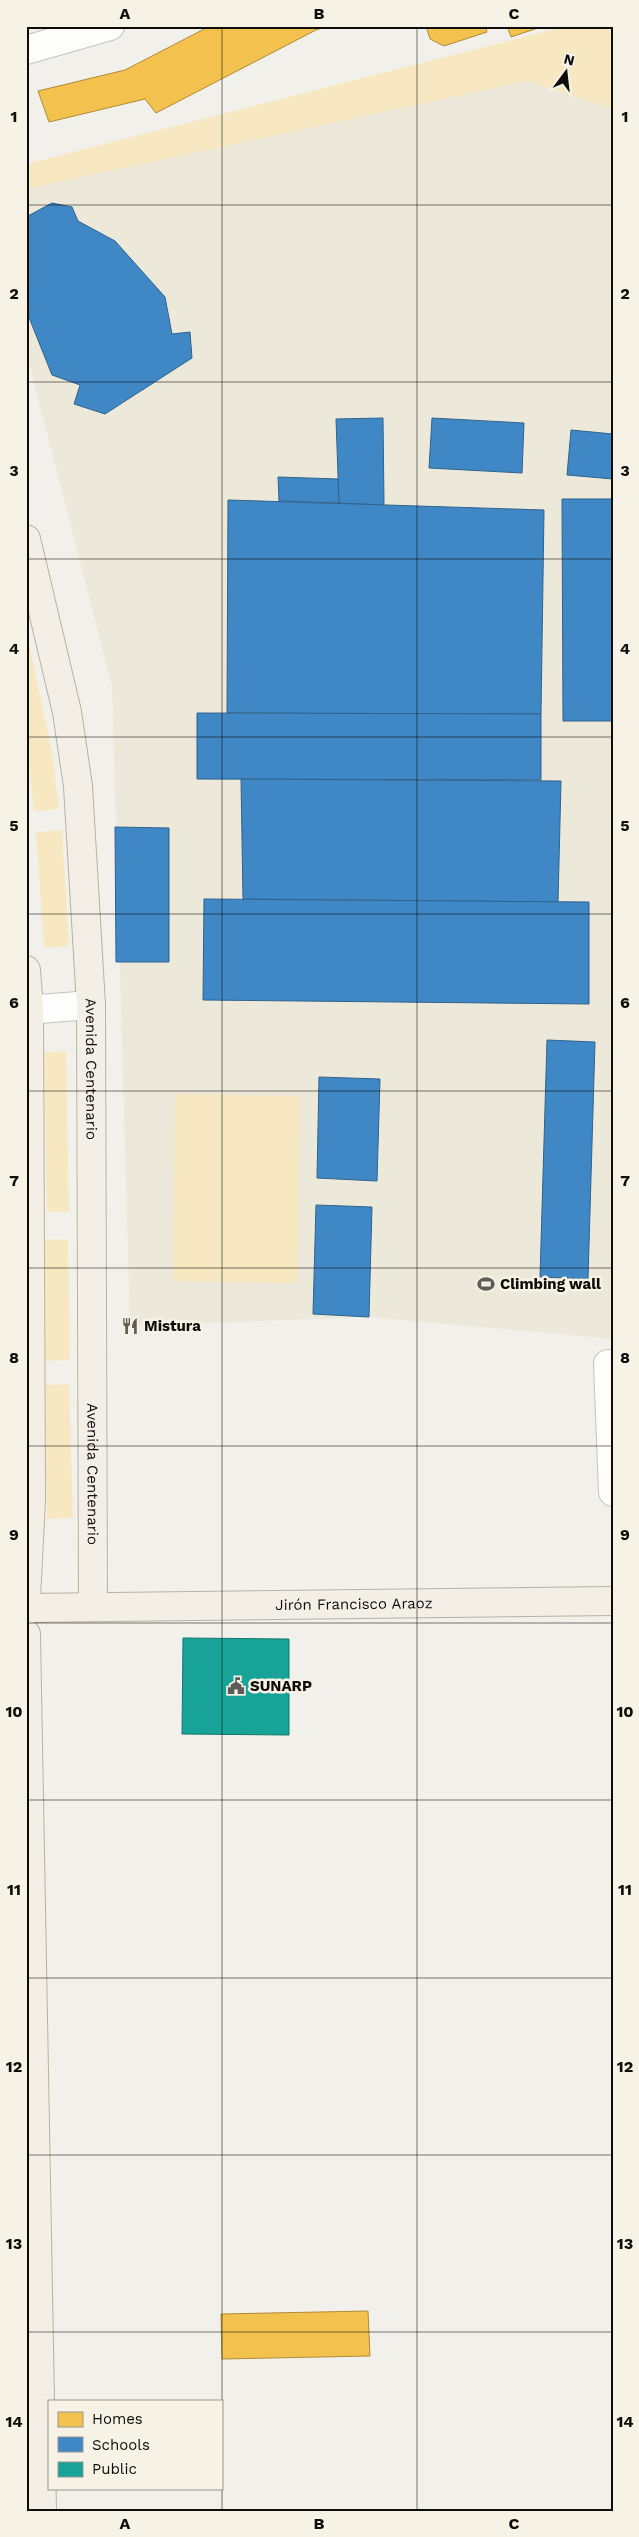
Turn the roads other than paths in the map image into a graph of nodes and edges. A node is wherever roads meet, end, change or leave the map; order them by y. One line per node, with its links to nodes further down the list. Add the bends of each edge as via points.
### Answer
1 (110, 26): 2 (street)
2 (26, 50)
3 (26, 539): 5 (main road, Avenida Centenario, via 67,712 78,786)
4 (26, 970): 6 (main road)
5 (91, 1005): 6 (street); 11 (main road, Avenida Centenario)
6 (28, 1010): 9 (main road, via 31,1500)
7 (608, 1364): 8 (street)
8 (613, 1492)
9 (26, 1598)
10 (613, 1600): 11 (main road, Jirón Francisco Araoz)
11 (93, 1607): 12 (main road, Jirón Francisco Araoz)
12 (26, 1608)
13 (26, 1634): 14 (main road)
14 (31, 2159): 15 (main road)
15 (42, 2511)

